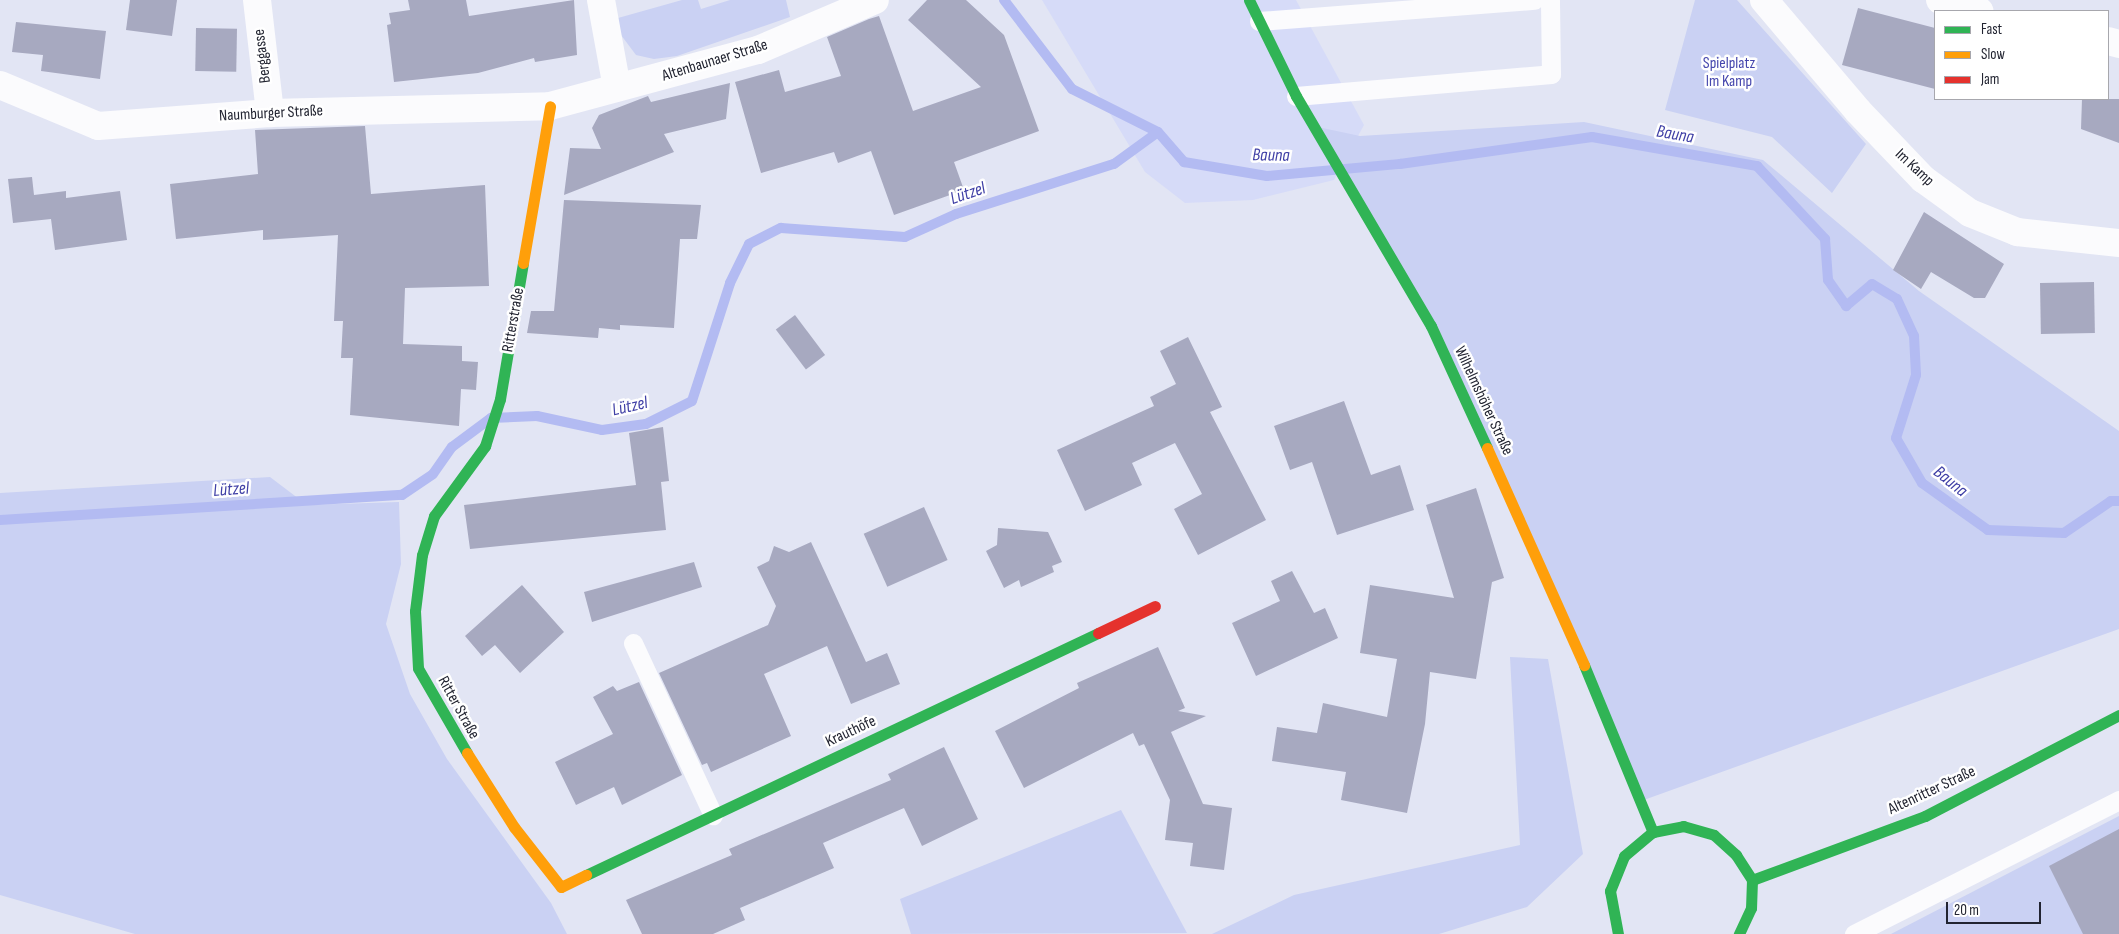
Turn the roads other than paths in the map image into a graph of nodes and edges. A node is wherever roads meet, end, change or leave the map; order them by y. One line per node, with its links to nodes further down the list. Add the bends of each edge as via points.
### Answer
1 (257, 0): 15 (street, Berggasse)
2 (602, 0): 12 (street)
3 (875, 0): 12 (street, Altenbaunaer Straße, via 758,50)
4 (1249, 0): 10 (street, Wilhelmshöher Straße)
5 (1534, 0): 10 (lane)
6 (1550, 0): 13 (lane, via 1551,74)
7 (1764, 0): 16 (street, Im Kamp, via 1858,111 1910,166 1970,213 2016,232)
8 (1940, 0): 9 (street)
9 (1975, 10)
10 (1259, 21): 13 (street, Wilhelmshöher Straße)
11 (0, 85): 15 (street, Naumburger Straße, via 98,126)
12 (617, 88): 14 (street, Altenbaunaer Straße)
13 (1296, 96): 23 (street, Wilhelmshöher Straße, via 1431,326 1563,614)
14 (550, 106): 15 (street, Naumburger Straße); 17 (street, Ritterstraße, via 500,399 485,446)
15 (270, 113)
16 (2119, 243)
17 (434, 516): 25 (street, Ritter Straße, via 422,555 415,611 418,668 474,768)
18 (1155, 606): 22 (street, Krauthöfe)
19 (633, 643): 22 (lane)
20 (2119, 715): 24 (street, Altenritter Straße, via 1925,816)
21 (2119, 800): 28 (lane)
22 (713, 816): 25 (street, Krauthöfe)
23 (1653, 832): 24 (street, via 1683,826 1714,834 1736,854); 26 (street, via 1624,856 1610,891)
24 (1752, 880): 27 (street, via 1751,908)
25 (561, 887)
26 (1612, 931)
27 (1740, 934)
28 (1854, 934)

